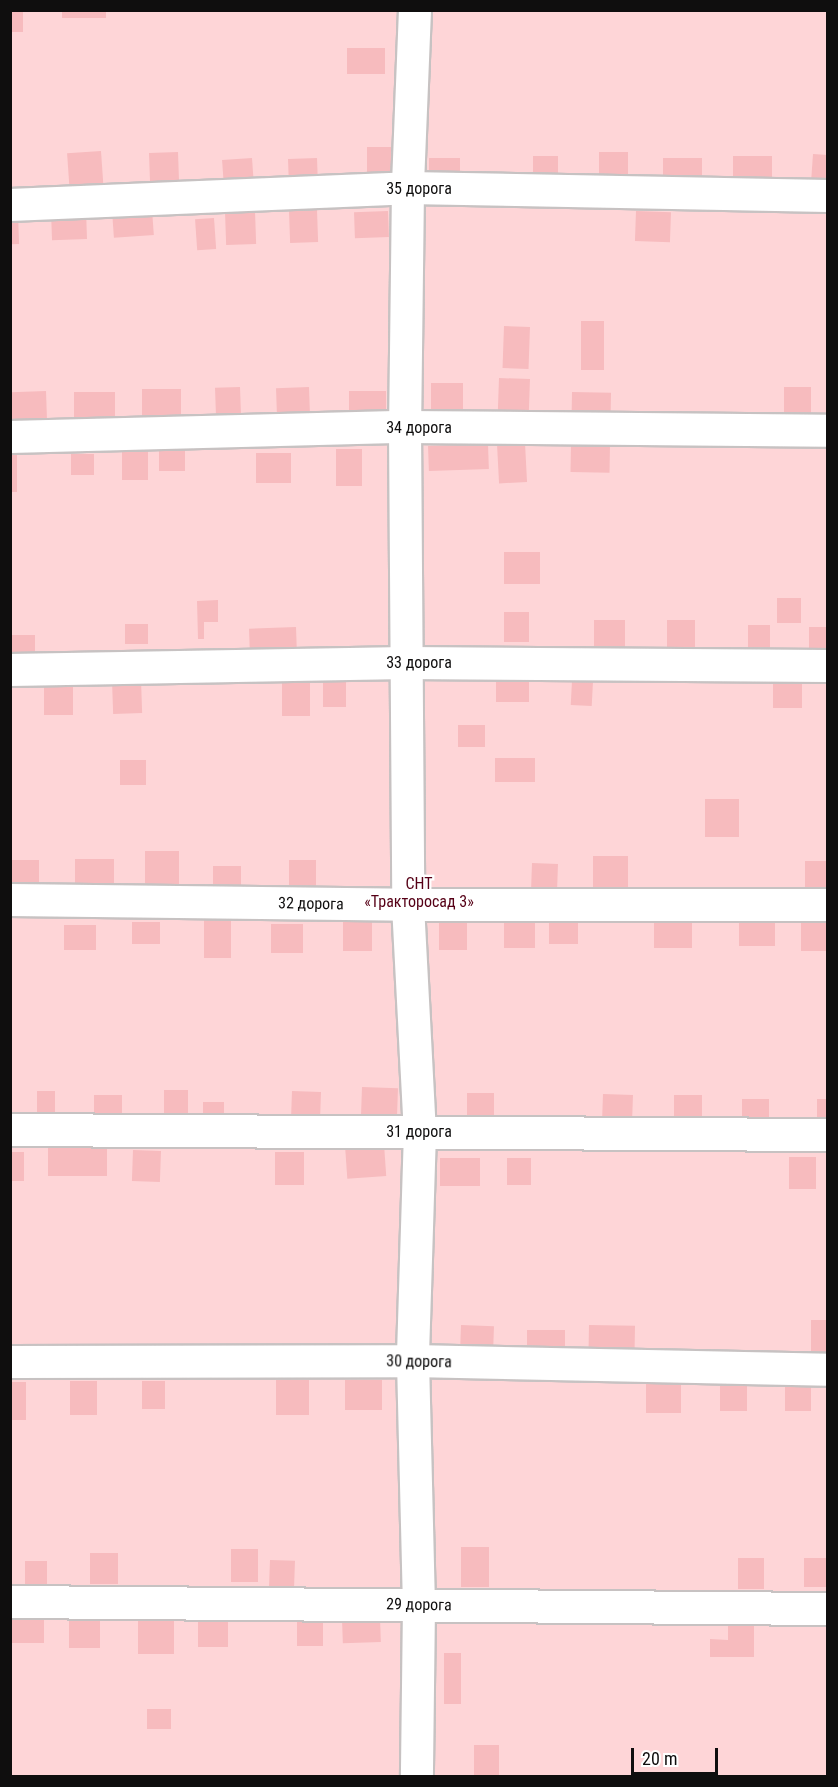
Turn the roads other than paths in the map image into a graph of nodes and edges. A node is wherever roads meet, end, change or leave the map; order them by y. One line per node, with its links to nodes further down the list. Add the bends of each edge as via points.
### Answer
1 (415, 10): 2 (street)
2 (408, 188): 3 (street, 35 дорога); 4 (street, 35 дорога); 5 (street)
3 (828, 196)
4 (10, 205)
5 (405, 427): 6 (street, 34 дорога); 7 (street, 34 дорога); 8 (street)
6 (828, 431)
7 (10, 437)
8 (406, 663): 9 (street, 33 дорога); 10 (street, 33 дорога); 12 (street)
9 (828, 666)
10 (10, 670)
11 (10, 900): 12 (street, 32 дорога)
12 (408, 905): 13 (street, 32 дорога); 15 (street)
13 (828, 905)
14 (10, 1130): 15 (street, 31 дорога)
15 (420, 1132): 16 (street, 31 дорога); 17 (street)
16 (828, 1135)
17 (413, 1361): 18 (street, 30 дорога); 19 (street, 30 дорога); 21 (street)
18 (10, 1362)
19 (828, 1370)
20 (10, 1602): 21 (street, 29 дорога)
21 (419, 1605): 22 (street, 29 дорога); 23 (street)
22 (828, 1610)
23 (417, 1776)

